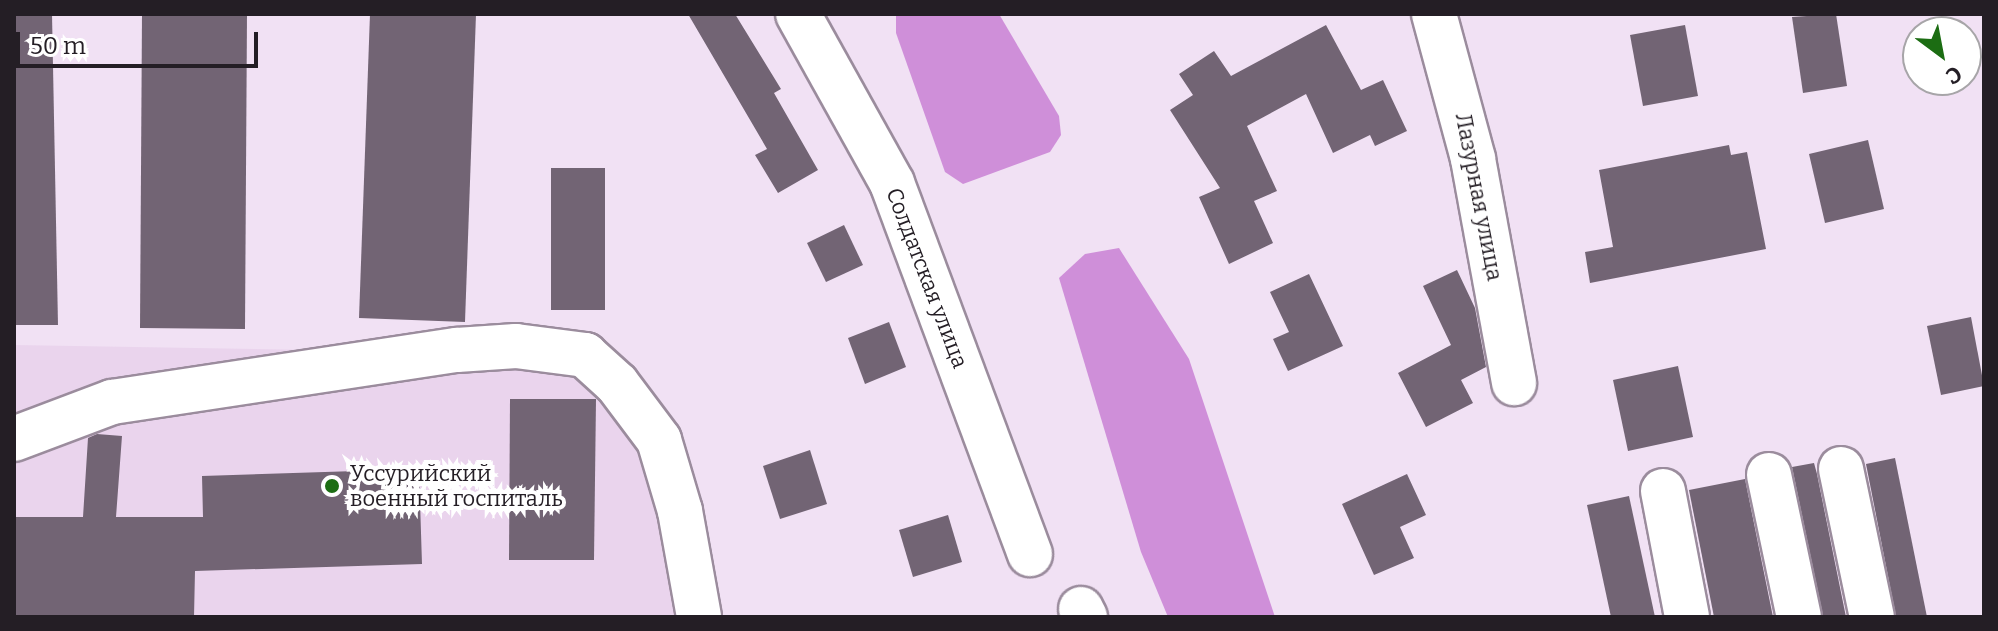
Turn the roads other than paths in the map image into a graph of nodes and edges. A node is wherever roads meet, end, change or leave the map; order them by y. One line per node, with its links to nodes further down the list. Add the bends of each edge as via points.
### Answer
1 (798, 14): 8 (street, Солдатская улица, via 892,183)
2 (1434, 14): 3 (street, Лазурная улица, via 1473,159)
3 (1514, 383)
4 (14, 439): 9 (street, via 112,402 457,350 516,346 585,355 617,384 659,440 680,511)
5 (1841, 469): 12 (street)
6 (1769, 475): 11 (street)
7 (1663, 491): 10 (street)
8 (1030, 554)
9 (699, 617)
10 (1687, 617)
11 (1799, 617)
12 (1872, 617)

